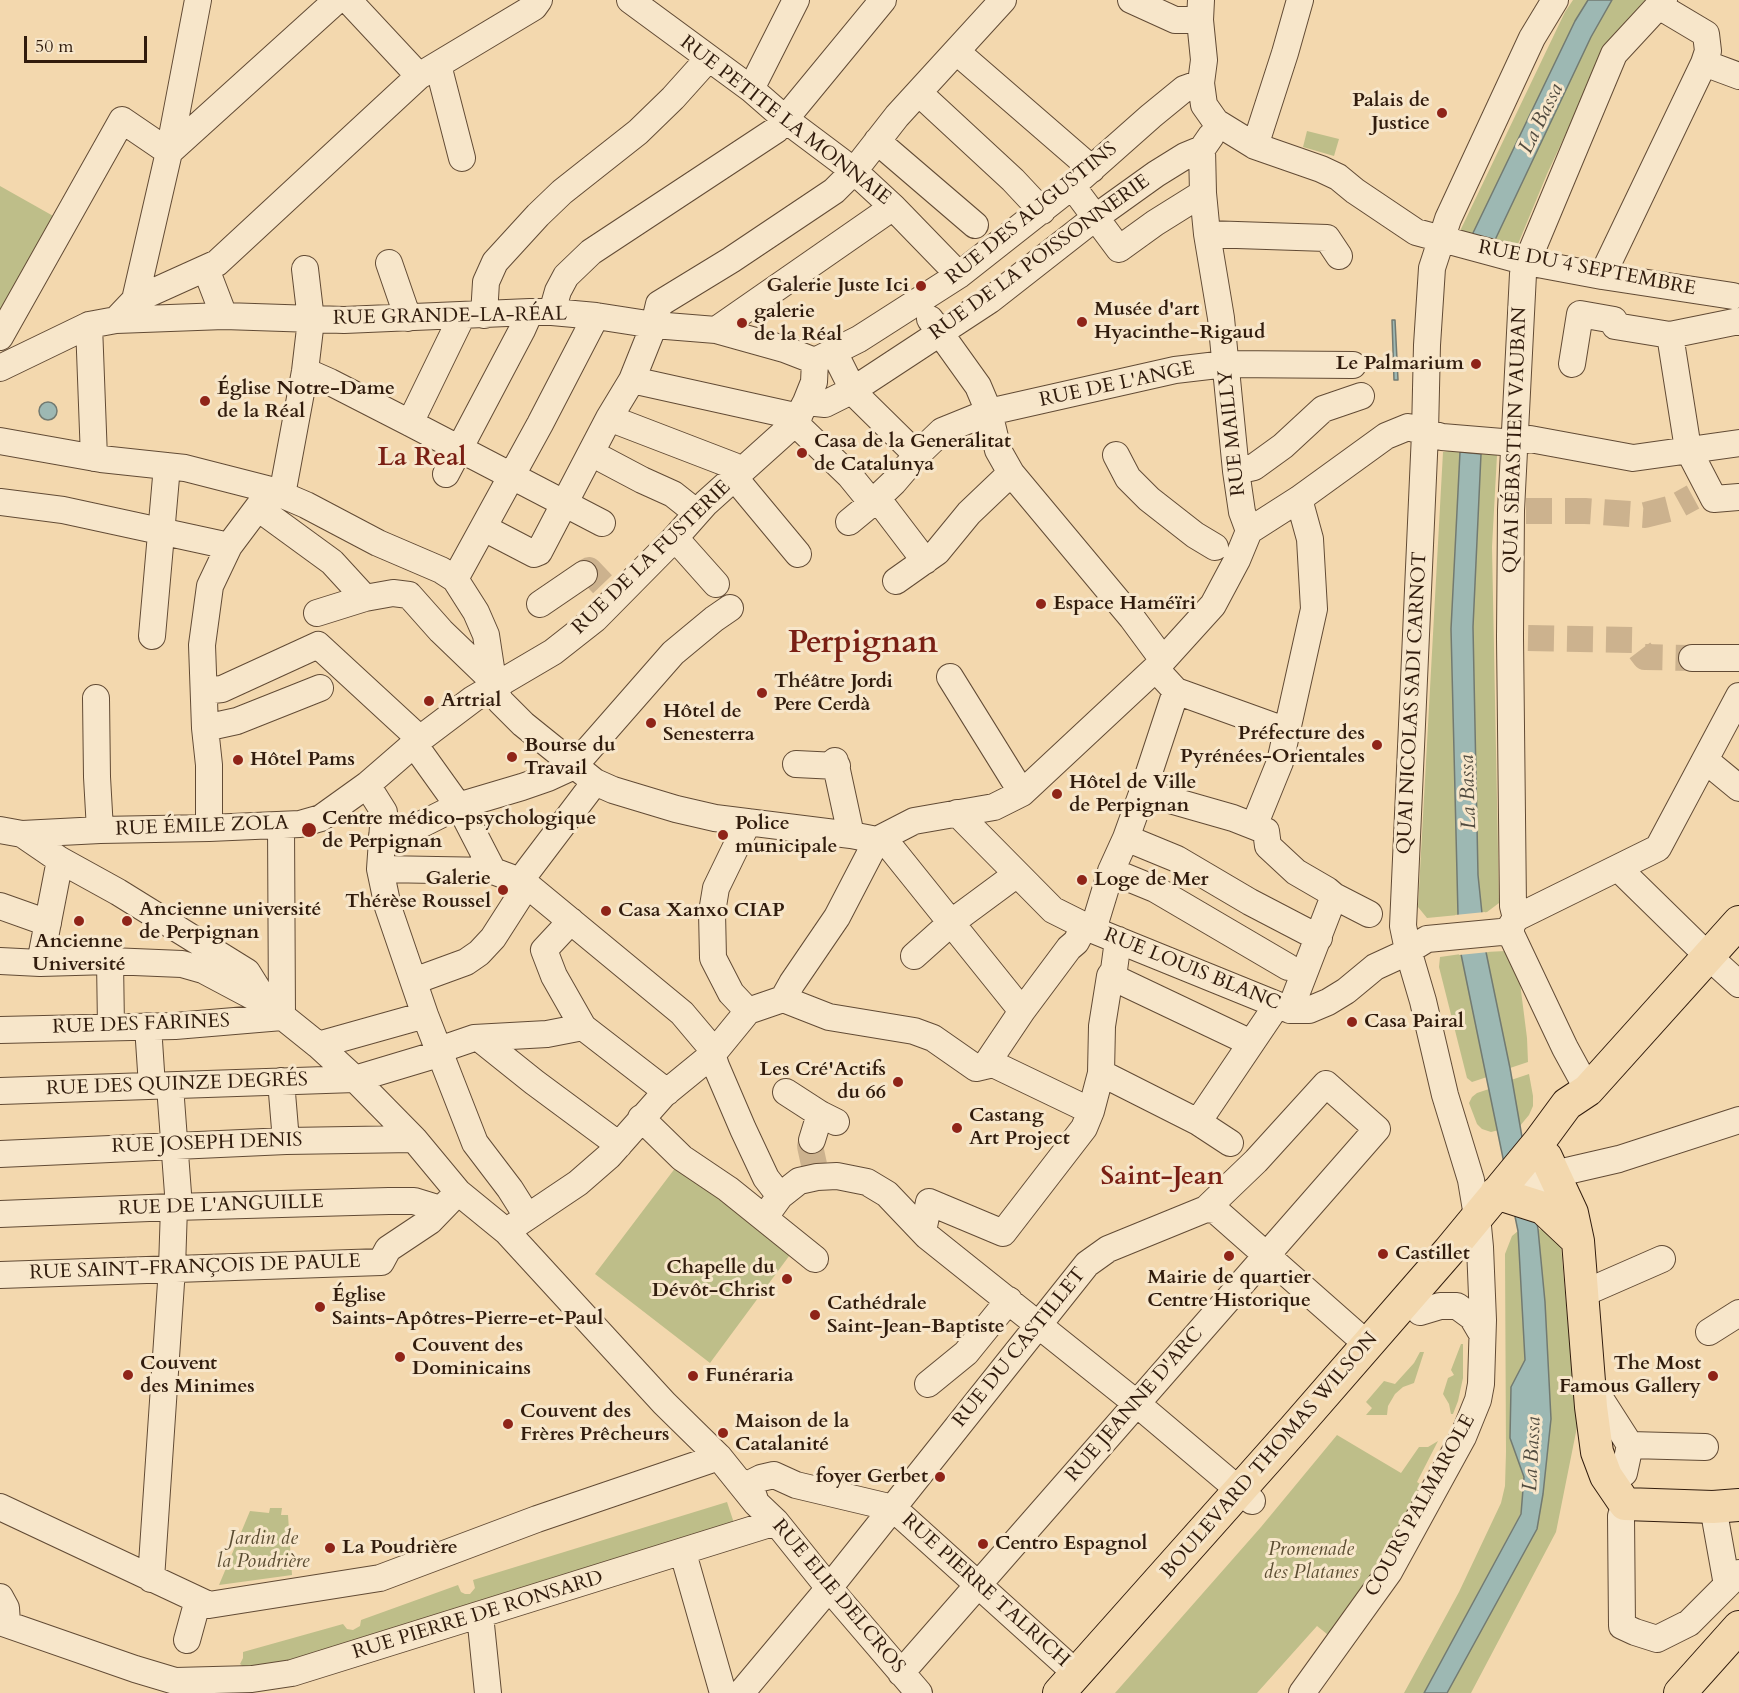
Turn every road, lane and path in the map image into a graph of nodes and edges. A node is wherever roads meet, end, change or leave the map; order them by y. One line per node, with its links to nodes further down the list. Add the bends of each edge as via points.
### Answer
1 (198, 0): 27 (street)
2 (337, 0): 27 (street)
3 (348, 0): 17 (street)
4 (539, 0): 17 (street, via 534,7)
5 (630, 0): 15 (street, RUE PETITE LA MONNAIE)
6 (796, 0): 20 (street)
7 (882, 0): 22 (street)
8 (1003, 0): 14 (street)
9 (1131, 0): 13 (street, via 1175,20)
10 (1300, 0): 25 (street)
11 (1555, 0): 38 (street, QUAI NICOLAS SADI CARNOT, via 1532,38)
12 (1661, 3): 16 (street, via 1706,34 1708,51); 40 (street, QUAI SÉBASTIEN VAUBAN, via 1614,54)
13 (1201, 10): 19 (street, via 1204,60)
14 (957, 52): 21 (street); 29 (street)
15 (708, 59): 20 (street, RUE PETITE LA MONNAIE); 50 (street, via 638,132 538,215 495,262)
16 (1704, 63): 18 (street); 45 (street)
17 (428, 70): 28 (street); 42 (street)
18 (1739, 76)
19 (1200, 83): 23 (street, via 1204,105); 29 (street, RUE DES AUGUSTINS, via 1184,89)
20 (751, 89): 22 (street, RUE PETITE LA MONNAIE)
21 (919, 93): 24 (street); 34 (street)
22 (785, 118): 30 (street, RUE PETITE LA MONNAIE); 49 (street, via 776,130 591,252 566,276)
23 (1220, 124): 25 (street, RUE DU 4 SEPTEMBRE); 26 (street)
24 (877, 141): 30 (street); 37 (street)
25 (1255, 146): 38 (street, RUE DU 4 SEPTEMBRE, via 1338,177 1416,232)
26 (1202, 149): 32 (street, RUE MAILLY); 35 (street, RUE DE LA POISSONNERIE, via 1156,174)
27 (169, 152): 47 (street); 62 (street, via 122,120)
28 (462, 158)
29 (1092, 169): 31 (street, RUE DES AUGUSTINS)
30 (854, 171): 33 (street, RUE PETITE LA MONNAIE); 58 (street, via 834,191 659,304)
31 (1072, 186): 34 (street, RUE DES AUGUSTINS); 35 (street)
32 (1203, 193): 35 (street, via 1119,249); 36 (street, RUE MAILLY)
33 (893, 207): 44 (street, RUE PETITE LA MONNAIE); 59 (street)
34 (1042, 211): 37 (street, RUE DES AUGUSTINS)
35 (1096, 217): 60 (street, RUE DE LA POISSONNERIE)
36 (1207, 234): 39 (street, via 1327,238); 64 (street, RUE MAILLY)
37 (989, 237): 44 (street, RUE DES AUGUSTINS)
38 (1441, 239): 40 (street, RUE DU 4 SEPTEMBRE); 76 (street, QUAI NICOLAS SADI CARNOT, via 1432,268)
39 (1339, 256)
40 (1527, 262): 45 (street, RUE DU 4 SEPTEMBRE); 79 (street, QUAI SÉBASTIEN VAUBAN, via 1523,274)
41 (389, 263): 53 (street)
42 (206, 268): 47 (street); 51 (street)
43 (305, 269): 55 (street)
44 (959, 275): 48 (street, RUE DES AUGUSTINS)
45 (1602, 276): 46 (street, RUE DU 4 SEPTEMBRE)
46 (1736, 292): 56 (street, via 1732,309)
47 (135, 300): 54 (street)
48 (918, 302): 60 (street); 63 (street, RUE DES AUGUSTINS)
49 (541, 312): 50 (street, RUE GRANDE-LA-RÉAL); 52 (street, RUE GRANDE-LA-RÉAL); 81 (street, via 522,330)
50 (473, 315): 53 (street, RUE GRANDE-LA-RÉAL); 75 (street)
51 (224, 316): 54 (street, RUE GRANDE-LA-RÉAL); 55 (street, RUE GRANDE-LA-RÉAL)
52 (596, 316): 58 (street, RUE GRANDE-LA-RÉAL); 91 (street)
53 (408, 318): 55 (street, RUE GRANDE-LA-RÉAL)
54 (116, 320): 57 (street, RUE GRANDE-LA-RÉAL)
55 (311, 320): 68 (street)
56 (1739, 321): 61 (street)
57 (89, 325): 67 (street, RUE GRANDE-LA-RÉAL); 85 (street)
58 (654, 325): 59 (street, RUE GRANDE-LA-RÉAL); 69 (street)
59 (716, 330): 63 (street, RUE GRANDE-LA-RÉAL)
60 (941, 333): 70 (street, RUE DE LA POISSONNERIE); 72 (street, via 971,375)
61 (1670, 335): 66 (street, via 1617,326 1614,320 1580,314); 80 (street)
62 (0, 337)
63 (824, 356): 70 (street); 73 (street)
64 (1226, 364): 65 (street, RUE DE L'ANGE); 72 (street, RUE DE L'ANGE, via 1175,370); 87 (street, RUE MAILLY)
65 (1353, 364)
66 (1572, 364)
67 (0, 368)
68 (305, 371): 75 (street); 93 (street)
69 (632, 380): 73 (street); 74 (street)
70 (853, 390): 73 (street, RUE DE LA POISSONNERIE); 83 (street)
71 (1361, 396): 87 (street, via 1323,409 1254,467)
72 (989, 412): 83 (street, RUE DE L'ANGE, via 942,431); 88 (street, via 998,450)
73 (800, 414): 90 (street, RUE DE LA FUSTERIE); 95 (street)
74 (609, 418): 82 (street); 90 (street, via 734,466)
75 (410, 423): 81 (street)
76 (1425, 433): 79 (street); 94 (street, via 1408,427 1386,436); 167 (street, QUAI NICOLAS SADI CARNOT)
77 (0, 441): 85 (street)
78 (1739, 442): 80 (street)
79 (1514, 443): 80 (street, via 1530,439 1633,458); 166 (street, QUAI SÉBASTIEN VAUBAN, via 1519,511 1519,638 1513,906)
80 (1688, 449): 92 (street, via 1701,492 1714,499)
81 (459, 450): 89 (street); 91 (street)
82 (591, 453): 97 (street); 98 (street, via 673,494)
83 (917, 454): 95 (street, RUE DE L'ANGE)
84 (1116, 455): 107 (street, via 1128,478 1149,499 1196,536)
85 (94, 458): 86 (street)
86 (167, 466): 93 (street, via 185,468); 102 (street)
87 (1236, 471): 103 (street, RUE MAILLY)
88 (1011, 473): 108 (street); 121 (street, via 1132,618)
89 (446, 474)
90 (737, 475): 98 (street, RUE DE LA FUSTERIE); 106 (street)
91 (511, 476): 97 (street); 101 (street)
92 (1739, 497)
93 (270, 498): 105 (street, via 255,510); 109 (street, via 321,512); 114 (street)
94 (1299, 499): 103 (street); 130 (street, via 1310,539 1314,609)
95 (874, 500): 99 (street, RUE DE L'ANGE); 108 (street)
96 (0, 502): 102 (street, via 63,510)
97 (566, 504): 100 (street); 101 (street, via 540,552 534,554)
98 (698, 513): 104 (street, RUE DE LA FUSTERIE)
99 (849, 522)
100 (602, 523)
101 (484, 528): 109 (street)
102 (160, 531): 105 (street); 118 (street)
103 (1249, 531): 107 (street)
104 (675, 538): 112 (street); 123 (street, RUE DE LA FUSTERIE, via 613,595 595,619 553,652)
105 (229, 546): 125 (street, via 210,586 202,645)
106 (798, 554)
107 (1227, 554): 121 (street, via 1213,605)
108 (925, 561): 111 (street)
109 (448, 574): 113 (street); 123 (street, via 476,612 486,635)
110 (584, 574): 115 (street)
111 (896, 581)
112 (716, 584)
113 (409, 595): 114 (street, via 393,593); 123 (street)
114 (365, 598): 117 (street)
115 (540, 604)
116 (730, 608): 134 (street, via 673,652)
117 (317, 614)
118 (152, 636)
119 (1692, 658): 120 (street)
120 (1739, 658)
121 (1159, 664): 126 (street); 139 (street)
122 (950, 677): 139 (street)
123 (494, 684): 131 (street, RUE DE LA FUSTERIE); 134 (street, via 500,701 515,717)
124 (320, 688): 129 (street, via 237,721)
125 (204, 691): 129 (street); 131 (street, via 222,689 318,645)
126 (1176, 691): 130 (street); 138 (street)
127 (1739, 696): 132 (street)
128 (96, 698): 146 (street)
129 (205, 728): 145 (street, via 210,765)
130 (1287, 731): 144 (street, via 1280,762)
131 (417, 742): 136 (street, RUE ÉMILE ZOLA); 140 (street)
132 (1705, 760): 137 (street); 153 (street, via 1658,848)
133 (796, 764): 148 (street, via 836,764)
134 (574, 766): 135 (street); 140 (street)
135 (596, 782): 142 (street, via 676,809); 158 (street)
136 (367, 785): 143 (street, RUE ÉMILE ZOLA, via 321,818); 149 (street, via 384,812)
137 (1739, 788)
138 (1142, 792): 144 (street); 150 (street)
139 (1022, 793): 141 (street, via 994,807)
140 (458, 806): 149 (street, via 406,832); 155 (street)
141 (957, 813): 151 (street, via 914,821); 157 (street, RUE LOUIS BLANC)
142 (748, 822): 148 (street); 182 (street, via 716,888 712,912 713,958 731,993)
143 (281, 825): 145 (street, RUE ÉMILE ZOLA); 181 (street)
144 (1254, 826): 159 (street, via 1266,831 1268,846 1296,872)
145 (209, 828): 146 (street, RUE ÉMILE ZOLA)
146 (100, 830): 147 (street, RUE ÉMILE ZOLA)
147 (11, 832): 152 (street)
148 (851, 835): 151 (street)
149 (382, 836): 154 (street)
150 (1126, 838): 156 (street); 168 (street, via 1177,859)
151 (880, 839): 162 (street); 179 (street, via 837,917)
152 (60, 860): 164 (street); 181 (street, via 247,972)
153 (1618, 868): 166 (street); 171 (street)
154 (380, 869): 155 (street); 177 (street, via 388,907)
155 (493, 871): 158 (street)
156 (1111, 871): 165 (street); 175 (street, via 1155,889)
157 (1017, 874): 162 (street); 165 (street, RUE LOUIS BLANC, via 1053,910)
158 (524, 883): 161 (street); 177 (street, via 493,938 479,953 466,962)
159 (1334, 896): 167 (street); 168 (street)
160 (0, 906): 164 (street)
161 (571, 921): 187 (street, via 544,950); 193 (street, via 682,1013 709,1045)
162 (952, 922): 170 (street); 183 (street)
163 (1739, 922): 171 (main road)
164 (48, 923): 174 (street)
165 (1089, 928): 169 (street, RUE LOUIS BLANC); 183 (street)
166 (1509, 928): 167 (street); 199 (street, QUAI SÉBASTIEN VAUBAN)
167 (1398, 930): 180 (street, via 1375,967 1346,991 1309,1010); 216 (street, QUAI NICOLAS SADI CARNOT, via 1424,1001 1445,1095)
168 (1319, 938): 175 (street)
169 (1118, 940): 176 (street); 180 (street, RUE LOUIS BLANC)
170 (914, 956)
171 (1708, 956): 178 (street); 199 (main road)
172 (0, 961): 174 (street)
173 (110, 961): 174 (street); 181 (street, via 182,964 203,970); 186 (street)
174 (40, 963)
175 (1296, 972): 180 (street)
176 (1110, 976): 190 (street); 195 (street, via 1102,1026)
177 (414, 981): 184 (street)
178 (1739, 984)
179 (783, 999): 182 (street); 194 (street, via 829,1017 914,1031 933,1038 976,1068)
180 (1284, 1007): 190 (street)
181 (274, 1011): 185 (street, RUE DES FARINES, via 175,1026); 191 (street)
182 (748, 1011): 193 (street)
183 (1022, 1011): 194 (street)
184 (425, 1015): 191 (street); 192 (street)
185 (148, 1026): 186 (street, RUE DES FARINES); 198 (street)
186 (111, 1027): 188 (street, RUE DES FARINES)
187 (583, 1027): 189 (street, RUE DES QUINZE DEGRÉS, via 547,1034); 201 (street)
188 (0, 1030)
189 (479, 1038): 192 (street, RUE DES QUINZE DEGRÉS); 213 (street)
190 (1251, 1043): 206 (street)
191 (318, 1045): 196 (street)
192 (439, 1050): 196 (street, RUE DES QUINZE DEGRÉS, via 435,1055); 223 (street, via 475,1143)
193 (712, 1055): 201 (street); 215 (street)
194 (989, 1065): 204 (street)
195 (1101, 1073): 204 (street); 206 (street)
196 (355, 1079): 197 (street, RUE DES QUINZE DEGRÉS); 208 (street)
197 (281, 1081): 198 (street, RUE DES QUINZE DEGRÉS); 210 (street)
198 (161, 1086): 200 (street, RUE DES QUINZE DEGRÉS); 212 (street)
199 (1588, 1090): 216 (main road, via 1567,1104)
200 (0, 1091)
201 (667, 1092): 205 (street)
202 (786, 1092): 209 (street, via 828,1118)
203 (1317, 1093): 221 (street, RUE DU CASTILLET); 227 (street, RUE JEANNE D'ARC, via 1326,1084 1377,1129)
204 (1091, 1111): 226 (street, via 1084,1128 1004,1233 929,1202)
205 (641, 1118): 213 (street); 217 (street, via 682,1158)
206 (1198, 1122): 211 (street)
207 (1738, 1124): 216 (street)
208 (414, 1139): 210 (street, RUE JOSEPH DENIS); 219 (street)
209 (812, 1140)
210 (286, 1141): 212 (street, RUE JOSEPH DENIS)
211 (1230, 1143)
212 (175, 1145): 214 (street, RUE JOSEPH DENIS); 220 (street)
213 (619, 1145): 223 (street, via 578,1184)
214 (0, 1154)
215 (759, 1164): 217 (street); 218 (street)
216 (1518, 1188): 232 (main road, via 1572,1213); 234 (main road, BOULEVARD THOMAS WILSON); 238 (street, COURS PALMAROLE); 239 (main road, BOULEVARD THOMAS WILSON, via 1449,1251)
217 (728, 1189): 224 (street)
218 (780, 1196): 224 (street); 226 (street, via 816,1173 867,1182 887,1194)
219 (449, 1201): 220 (street, RUE DE L'ANGUILLE); 225 (street, RUE ELIE DELCROS); 230 (street, RUE SAINT-FRANÇOIS DE PAULE, via 430,1221 388,1249 381,1262)
220 (177, 1207): 222 (street, RUE DE L'ANGUILLE); 230 (street)
221 (1206, 1209): 227 (street, via 1215,1210); 236 (street, RUE DU CASTILLET, via 1108,1249 1087,1264)
222 (0, 1214)
223 (527, 1216): 225 (street)
224 (764, 1218): 228 (street)
225 (507, 1232): 245 (street, RUE ELIE DELCROS)
226 (923, 1232): 233 (street)
227 (1267, 1255): 239 (street); 242 (street, RUE JEANNE D'ARC)
228 (815, 1259)
229 (1662, 1259): 232 (street)
230 (172, 1269): 231 (street, RUE SAINT-FRANÇOIS DE PAULE); 255 (street)
231 (0, 1275)
232 (1582, 1294): 240 (main road)
233 (1009, 1300): 236 (street); 241 (street, via 966,1353)
234 (1420, 1312): 238 (street, via 1457,1306 1472,1317); 248 (main road, BOULEVARD THOMAS WILSON)
235 (1739, 1313): 237 (street)
236 (1038, 1325): 242 (street); 252 (street, RUE DU CASTILLET)
237 (1709, 1332)
238 (1482, 1334): 272 (street, COURS PALMAROLE, via 1481,1384 1463,1437 1389,1572)
239 (1368, 1345): 248 (main road, BOULEVARD THOMAS WILSON)
240 (1588, 1380): 243 (main road); 246 (street)
241 (928, 1384)
242 (1136, 1403): 248 (street); 257 (street, RUE JEANNE D'ARC)
243 (1594, 1429): 246 (main road); 249 (main road, via 1606,1476)
244 (1705, 1446): 246 (street)
245 (719, 1457): 247 (street, RUE ELIE DELCROS); 260 (street, via 380,1578 209,1605)
246 (1627, 1459): 249 (main road)
247 (761, 1487): 252 (street, via 796,1485); 253 (street, RUE ELIE DELCROS)
248 (1245, 1496): 267 (main road, BOULEVARD THOMAS WILSON)
249 (1639, 1504): 250 (main road); 256 (street, via 1621,1516 1622,1626 1657,1639 1689,1623)
250 (1726, 1506): 256 (street)
251 (0, 1507): 255 (street)
252 (893, 1508): 257 (street, RUE PIERRE TALRICH); 258 (street, RUE DU CASTILLET)
253 (776, 1522): 254 (street, RUE PIERRE DE RONSARD); 258 (street, RUE ELIE DELCROS)
254 (683, 1552): 261 (street, RUE PIERRE DE RONSARD); 269 (street)
255 (151, 1579): 260 (street)
256 (1733, 1579)
257 (978, 1584): 265 (street, RUE JEANNE D'ARC); 267 (street, RUE PIERRE TALRICH)
258 (829, 1588): 265 (street, RUE ELIE DELCROS); 270 (street, RUE DU CASTILLET)
259 (0, 1597): 262 (street, via 6,1608)
260 (198, 1600): 264 (street)
261 (480, 1615): 266 (street, RUE PIERRE DE RONSARD); 268 (street)
262 (3, 1622): 266 (street, RUE PIERRE DE RONSARD, via 175,1682)
263 (1739, 1627): 273 (main road)
264 (187, 1640)
265 (901, 1673): 271 (street, RUE ELIE DELCROS)
266 (241, 1687)
267 (1073, 1687)
268 (488, 1693)
269 (723, 1693)
270 (741, 1693)
271 (919, 1693)
272 (1302, 1693)
273 (1680, 1693)

